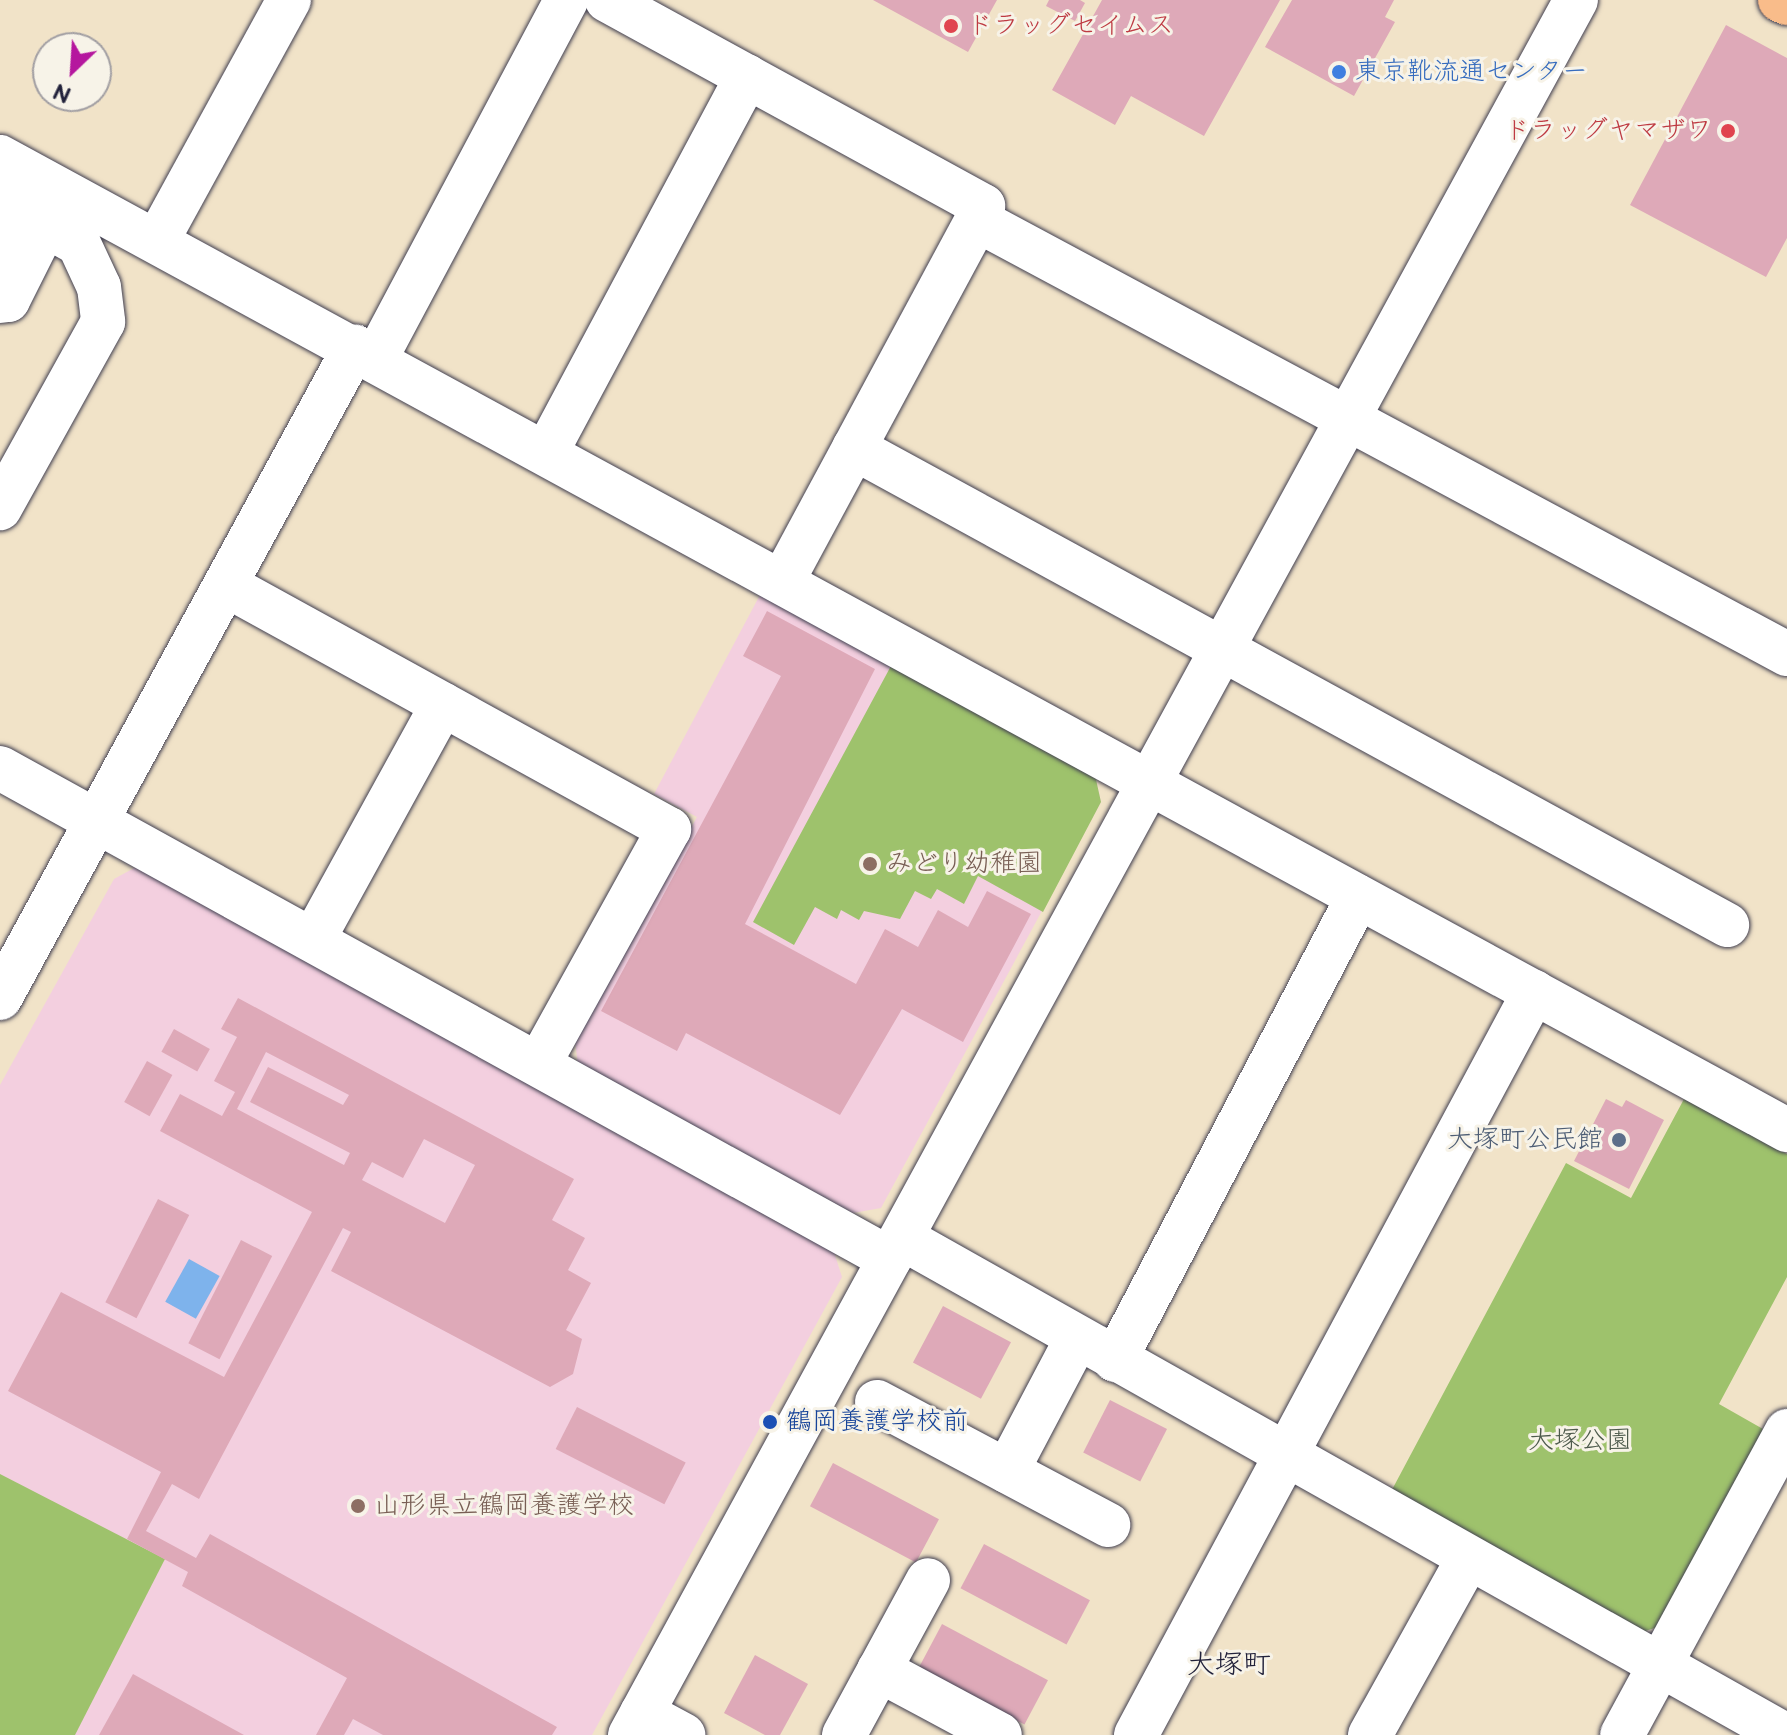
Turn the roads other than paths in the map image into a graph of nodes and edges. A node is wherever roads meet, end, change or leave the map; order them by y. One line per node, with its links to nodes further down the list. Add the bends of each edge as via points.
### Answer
1 (289, 0): 11 (street)
2 (566, 0): 13 (street)
3 (607, 0): 7 (street)
4 (1576, 0): 14 (street)
5 (1780, 0): 6 (main road)
6 (1787, 3)
7 (747, 76): 10 (street, via 983,206); 17 (street)
8 (0, 157): 11 (street)
9 (16, 220): 12 (street, via 8,300); 15 (street, via 79,244 99,287 103,322)
10 (977, 220): 14 (street); 16 (street)
11 (157, 241): 13 (street)
12 (0, 301)
13 (365, 353): 17 (street); 20 (street)
14 (1350, 414): 21 (street); 22 (street)
15 (16, 440): 18 (street)
16 (854, 448): 19 (street); 21 (street)
17 (546, 453): 19 (street)
18 (0, 508)
19 (782, 582): 25 (street)
20 (226, 585): 23 (street); 26 (street)
21 (1223, 650): 25 (street); 28 (street)
22 (1787, 654)
23 (443, 704): 29 (street); 32 (street, via 669,829)
24 (0, 768): 26 (street)
25 (1149, 783): 27 (street); 34 (street)
26 (100, 822): 29 (street); 31 (street)
27 (1358, 897): 30 (street); 36 (street)
28 (1727, 925)
29 (313, 940): 32 (street)
30 (1534, 992): 33 (street); 39 (street)
31 (0, 998)
32 (539, 1064): 34 (street)
33 (1787, 1130)
34 (896, 1248): 35 (street); 46 (street)
35 (1077, 1338): 36 (street); 40 (street)
36 (1115, 1360): 39 (street)
37 (877, 1402): 40 (street)
38 (1787, 1431): 44 (street)
39 (1288, 1459): 42 (street); 50 (street)
40 (1007, 1471): 41 (street)
41 (1108, 1525)
42 (1467, 1561): 44 (street); 51 (street)
43 (928, 1580): 45 (street)
44 (1659, 1667): 52 (street); 53 (street)
45 (879, 1670): 48 (street); 49 (street)
46 (636, 1724): 47 (street)
47 (683, 1735)
48 (844, 1735)
49 (1000, 1735)
50 (1136, 1735)
51 (1370, 1735)
52 (1622, 1735)
53 (1785, 1735)

